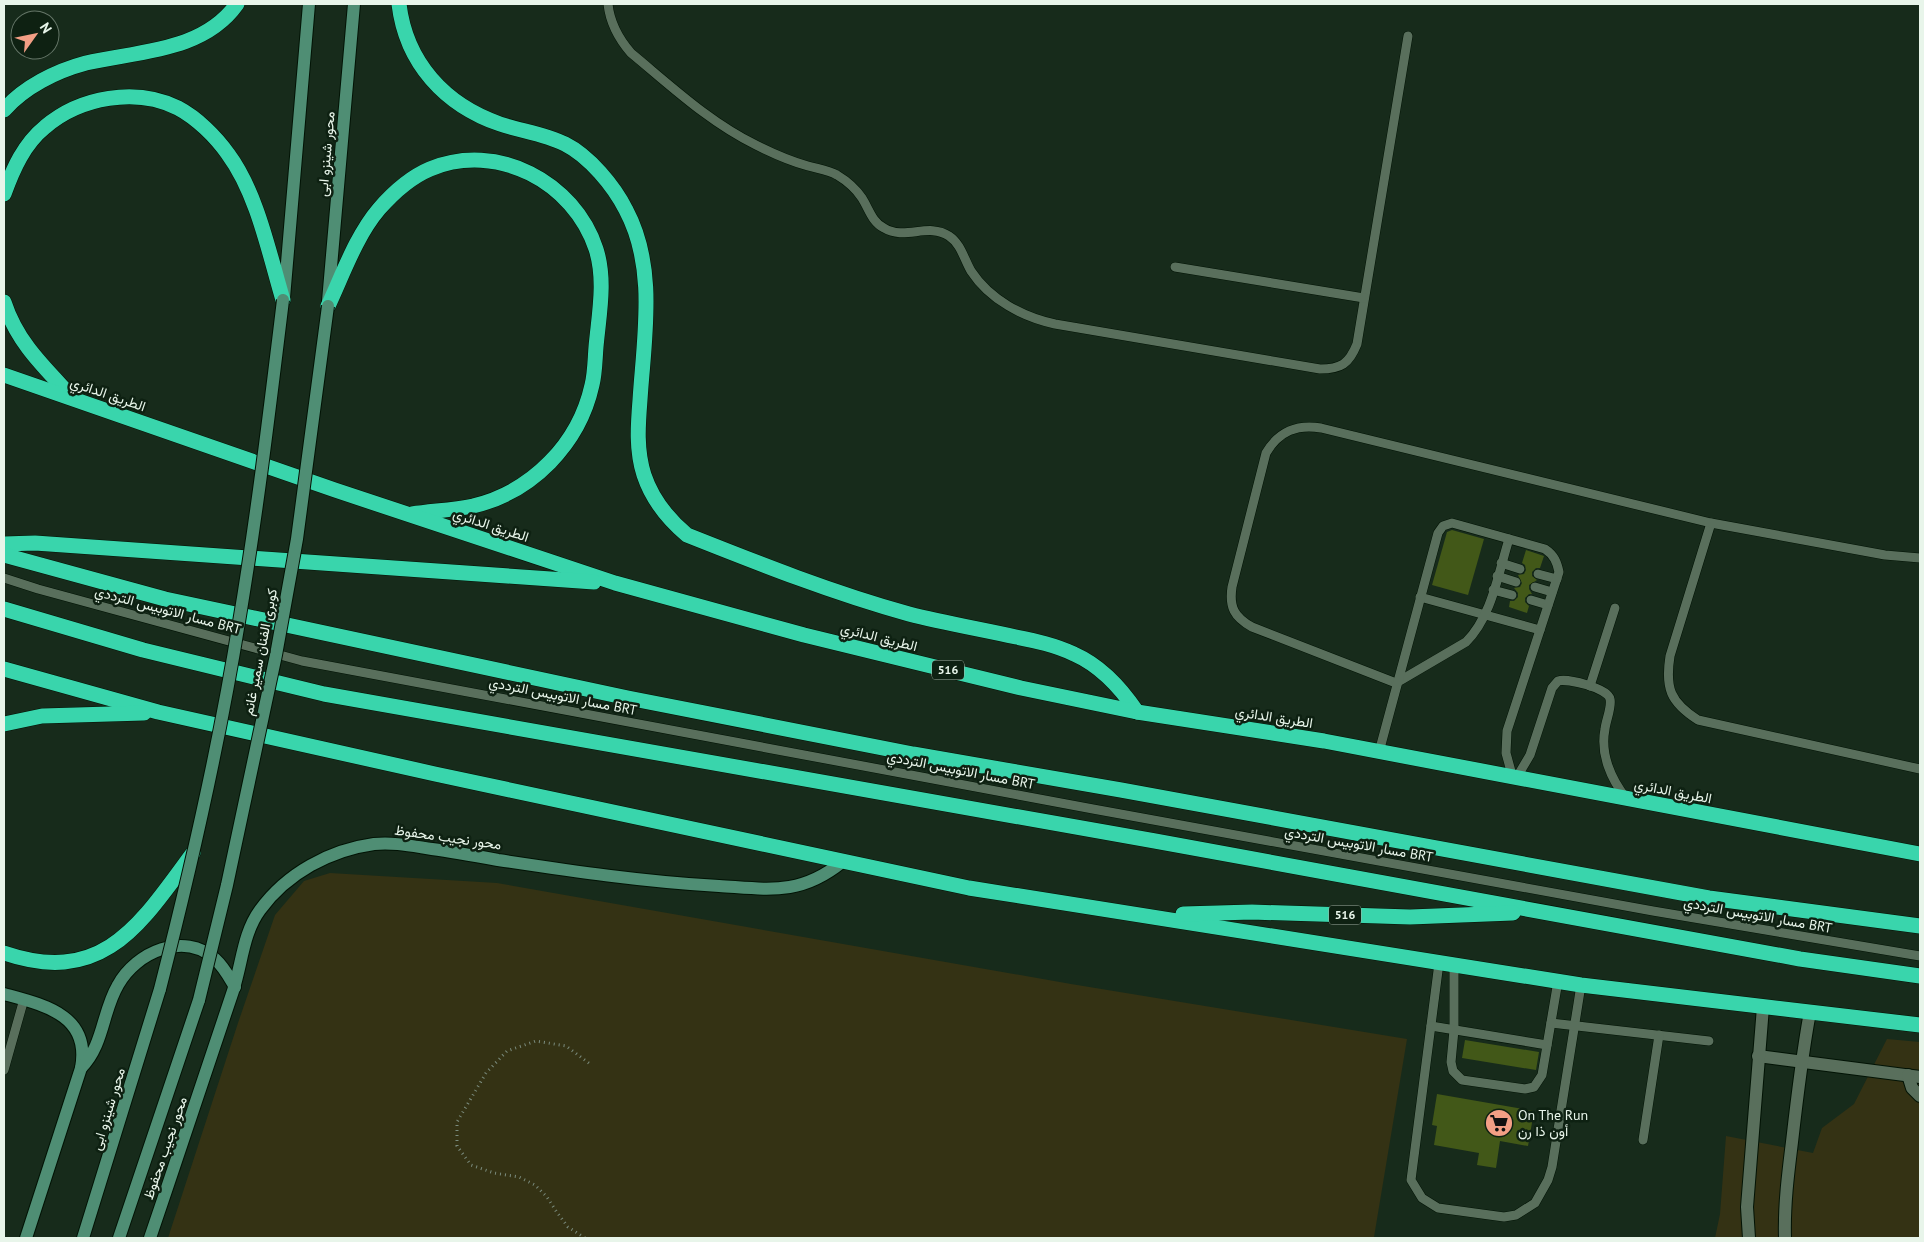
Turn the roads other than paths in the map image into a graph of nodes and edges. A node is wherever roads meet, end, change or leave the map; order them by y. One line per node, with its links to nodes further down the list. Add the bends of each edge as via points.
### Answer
1 (237, 4): 7 (highway, via 221,22 184,43 64,70 24,92)
2 (309, 4): 11 (main road)
3 (354, 4): 13 (main road, محور شينزو ابى)
4 (399, 4): 45 (highway, via 408,43 436,85 478,115 566,144 590,162 610,184 626,210 638,238 645,267 638,435 640,462 649,487 676,525 687,535 854,597 910,614 1060,648 1103,672)
5 (608, 4): 10 (lane, via 614,27 631,53 709,117 758,146 837,175 855,190 883,228 900,234 933,230 949,236 986,288 1018,312 1036,320 1332,369 1344,365 1353,356 1358,344)
6 (1408, 36): 10 (lane)
7 (4, 110)
8 (4, 194): 11 (highway, via 19,158 31,141 45,127 74,109 119,97 139,98 178,108 213,137 240,173 250,193)
9 (1175, 267): 10 (lane)
10 (1364, 298)
11 (284, 300): 51 (main road, كوبرى الفنان سمير غانم, bridge, via 239,624)
12 (4, 302): 15 (highway, via 11,322 31,354)
13 (328, 306): 16 (highway, via 366,227 379,209 411,180 430,170 463,161 498,162 530,173 571,204 590,234 602,284 592,384 580,421 570,439 528,482 492,500 466,507); 89 (main road, كوبرى الفنان سمير غانم, bridge, via 297,539 248,789 199,1000)
14 (4, 375): 15 (highway, الطريق الدائري / 516)
15 (74, 399): 16 (highway, الطريق الدائري / 516)
16 (407, 514): 29 (highway, الطريق الدائري / 516)
17 (1711, 523): 21 (lane, via 1885,555); 42 (lane, via 1321,428 1305,426 1289,430 1272,443 1266,453 1232,587 1230,599 1234,611 1241,621 1252,627); 48 (lane, via 1668,665 1671,693 1682,709 1698,720)
18 (1509, 539): 22 (lane); 27 (lane, via 1550,553 1558,567); 34 (lane, via 1452,523 1443,526 1438,533)
19 (4, 544): 29 (highway, via 35,543)
20 (4, 555): 56 (highway, via 165,599 628,698 914,754 1709,898)
21 (1920, 558)
22 (1501, 563): 23 (lane); 25 (lane)
23 (1520, 569)
24 (1538, 574): 27 (lane)
25 (1497, 576): 28 (lane); 31 (lane)
26 (4, 578): 58 (lane, مسار الاتوبيس الترددي BRT, via 302,661 1122,815)
27 (1556, 579): 32 (lane)
28 (1516, 582)
29 (615, 583): 45 (highway, الطريق الدائري / 516, via 804,635 1021,688)
30 (1534, 587): 32 (lane)
31 (1493, 590): 33 (lane); 39 (lane)
32 (1552, 592): 36 (lane)
33 (1512, 595)
34 (1420, 597): 39 (lane); 42 (lane)
35 (1530, 600): 36 (lane)
36 (1548, 605): 40 (lane)
37 (1615, 608): 43 (lane)
38 (4, 609): 54 (highway, 516, via 143,650 324,694)
39 (1485, 615): 40 (lane); 42 (lane, via 1466,642)
40 (1540, 630): 49 (lane, via 1507,730 1506,753)
41 (4, 669): 44 (highway, 516)
42 (1396, 683): 47 (lane)
43 (1590, 686): 49 (lane, via 1566,680 1554,684 1530,755); 50 (lane, via 1604,690 1610,699 1604,746 1611,774)
44 (158, 712): 46 (highway, via 42,716); 53 (highway, 516)
45 (1137, 712): 47 (highway, الطريق الدائري / 516)
46 (4, 724)
47 (1378, 752): 49 (highway, الطريق الدائري / 516)
48 (1920, 769)
49 (1514, 776): 50 (highway, الطريق الدائري / 516)
50 (1626, 798): 52 (highway, الطريق الدائري / 516)
51 (193, 853): 57 (highway, via 144,919 114,944 88,956 60,962 22,959); 65 (main road, كوبرى الفنان سمير غانم, bridge)
52 (1920, 854)
53 (842, 862): 55 (highway, 516, via 969,888); 64 (main road, محور نجيب محفوظ, via 814,881 781,889 603,876 396,843 357,847 321,859 281,886 251,924)
54 (1542, 912): 55 (highway, 516, via 1410,917 1252,912); 61 (highway, 516, via 1800,959)
55 (1147, 915): 59 (highway, 516)
56 (1920, 926)
57 (4, 953)
58 (1920, 956)
59 (1439, 963): 60 (highway, 516); 72 (lane)
60 (1454, 966): 62 (highway, 516); 74 (lane)
61 (1920, 976)
62 (1558, 981): 63 (highway, 516); 70 (lane)
63 (1581, 985): 68 (highway, 516); 73 (lane)
64 (235, 987): 81 (main road, via 223,968 203,951 178,946 152,952 118,983 98,1042); 90 (main road, محور نجيب محفوظ)
65 (160, 988): 88 (main road, محور شينزو ابى)
66 (4, 994): 67 (main road)
67 (24, 999): 77 (lane); 81 (main road, via 54,1010 70,1022 81,1044)
68 (1763, 1008): 69 (highway, 516); 79 (street)
69 (1810, 1012): 71 (highway, 516); 80 (street)
70 (1551, 1023): 73 (lane); 78 (lane)
71 (1920, 1025)
72 (1431, 1026): 73 (lane, via 1411,1180 1422,1198 1438,1208 1504,1217 1516,1215 1535,1203 1548,1180); 74 (lane)
73 (1575, 1026): 75 (lane)
74 (1454, 1030): 78 (lane); 78 (lane, via 1451,1067 1462,1080 1525,1090 1534,1087 1542,1075)
75 (1659, 1036): 76 (lane); 85 (lane)
76 (1709, 1041)
77 (7, 1045): 82 (lane)
78 (1547, 1045)
79 (1758, 1056): 80 (street); 91 (street, via 1747,1207)
80 (1801, 1061): 83 (street); 92 (street, via 1784,1221)
81 (82, 1068): 86 (main road)
82 (4, 1070)
83 (1914, 1076): 84 (street, via 1912,1088)
84 (1920, 1096)
85 (1643, 1140)
86 (27, 1232): 87 (main road)
87 (17, 1238)
88 (82, 1238)
89 (119, 1238)
90 (150, 1238)
91 (1749, 1238)
92 (1785, 1238)

